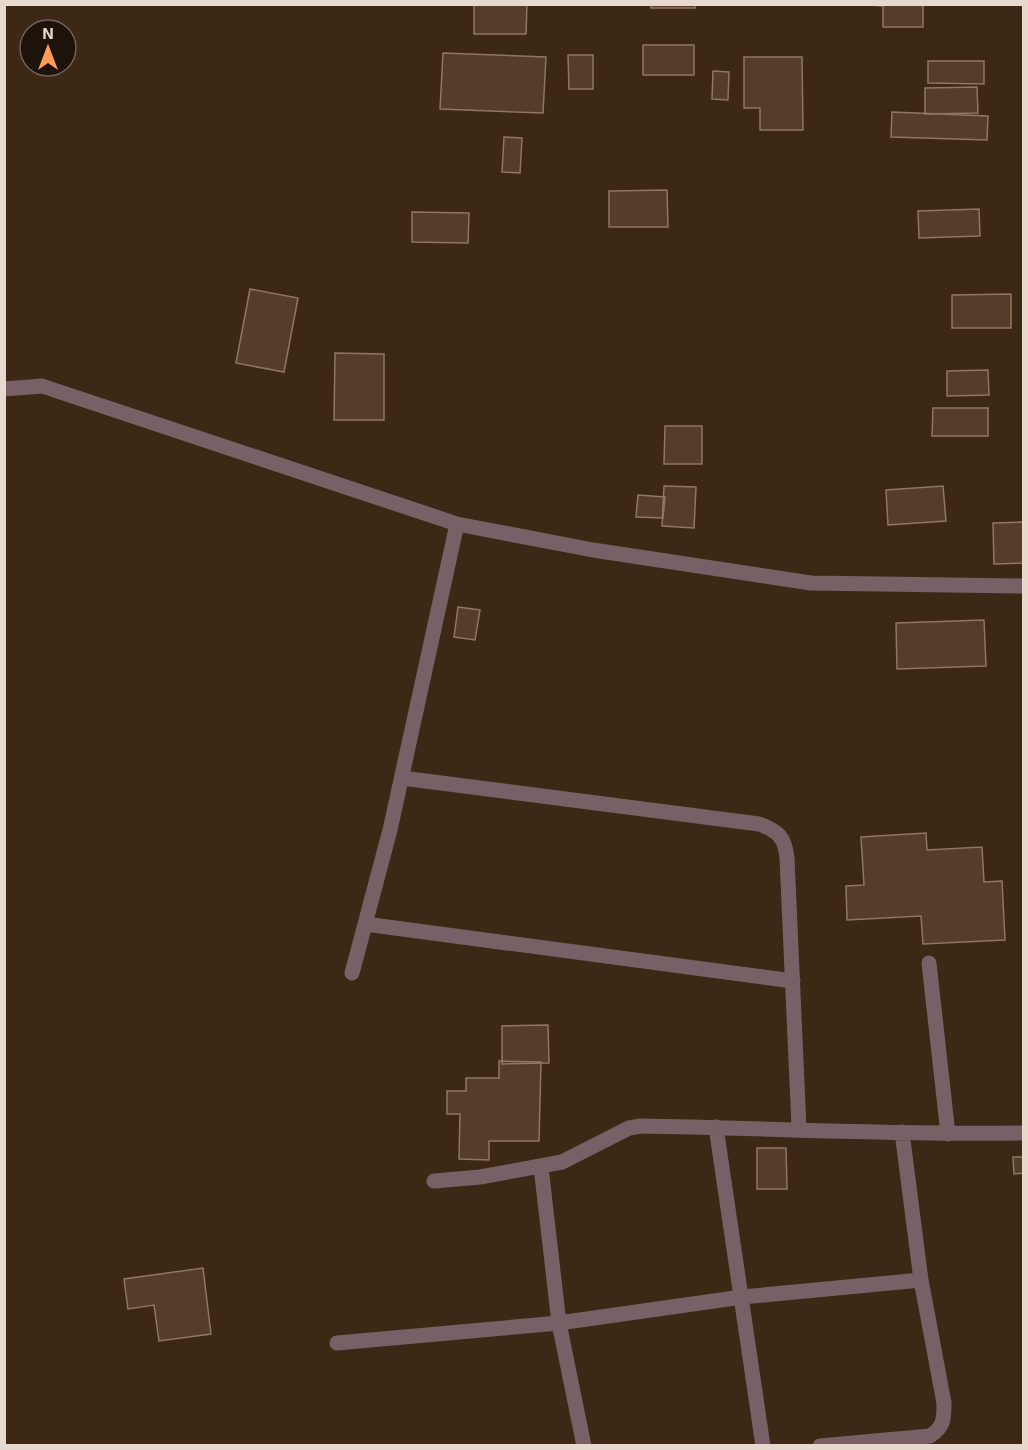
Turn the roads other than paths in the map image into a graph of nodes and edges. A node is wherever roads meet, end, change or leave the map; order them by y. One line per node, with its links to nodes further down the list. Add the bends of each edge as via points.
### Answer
1 (4, 389): 2 (street, via 42,386)
2 (458, 524): 3 (street, via 592,550 812,583); 4 (street)
3 (1023, 586)
4 (402, 778): 5 (street); 8 (street, via 771,828 785,843)
5 (365, 924): 7 (street); 8 (street)
6 (928, 963): 13 (street)
7 (352, 974)
8 (793, 981): 10 (street)
9 (716, 1127): 10 (street); 14 (street, via 629,1128 562,1162); 17 (street)
10 (799, 1128): 11 (street)
11 (902, 1132): 13 (street); 16 (street)
12 (1023, 1133): 13 (street)
13 (948, 1134)
14 (541, 1167): 15 (street); 18 (street)
15 (434, 1181)
16 (921, 1280): 17 (street); 22 (street, via 944,1403 939,1430 930,1436)
17 (742, 1297): 18 (street); 21 (street)
18 (559, 1323): 19 (street); 20 (street)
19 (337, 1343)
20 (584, 1446)
21 (763, 1446)
22 (820, 1446)

